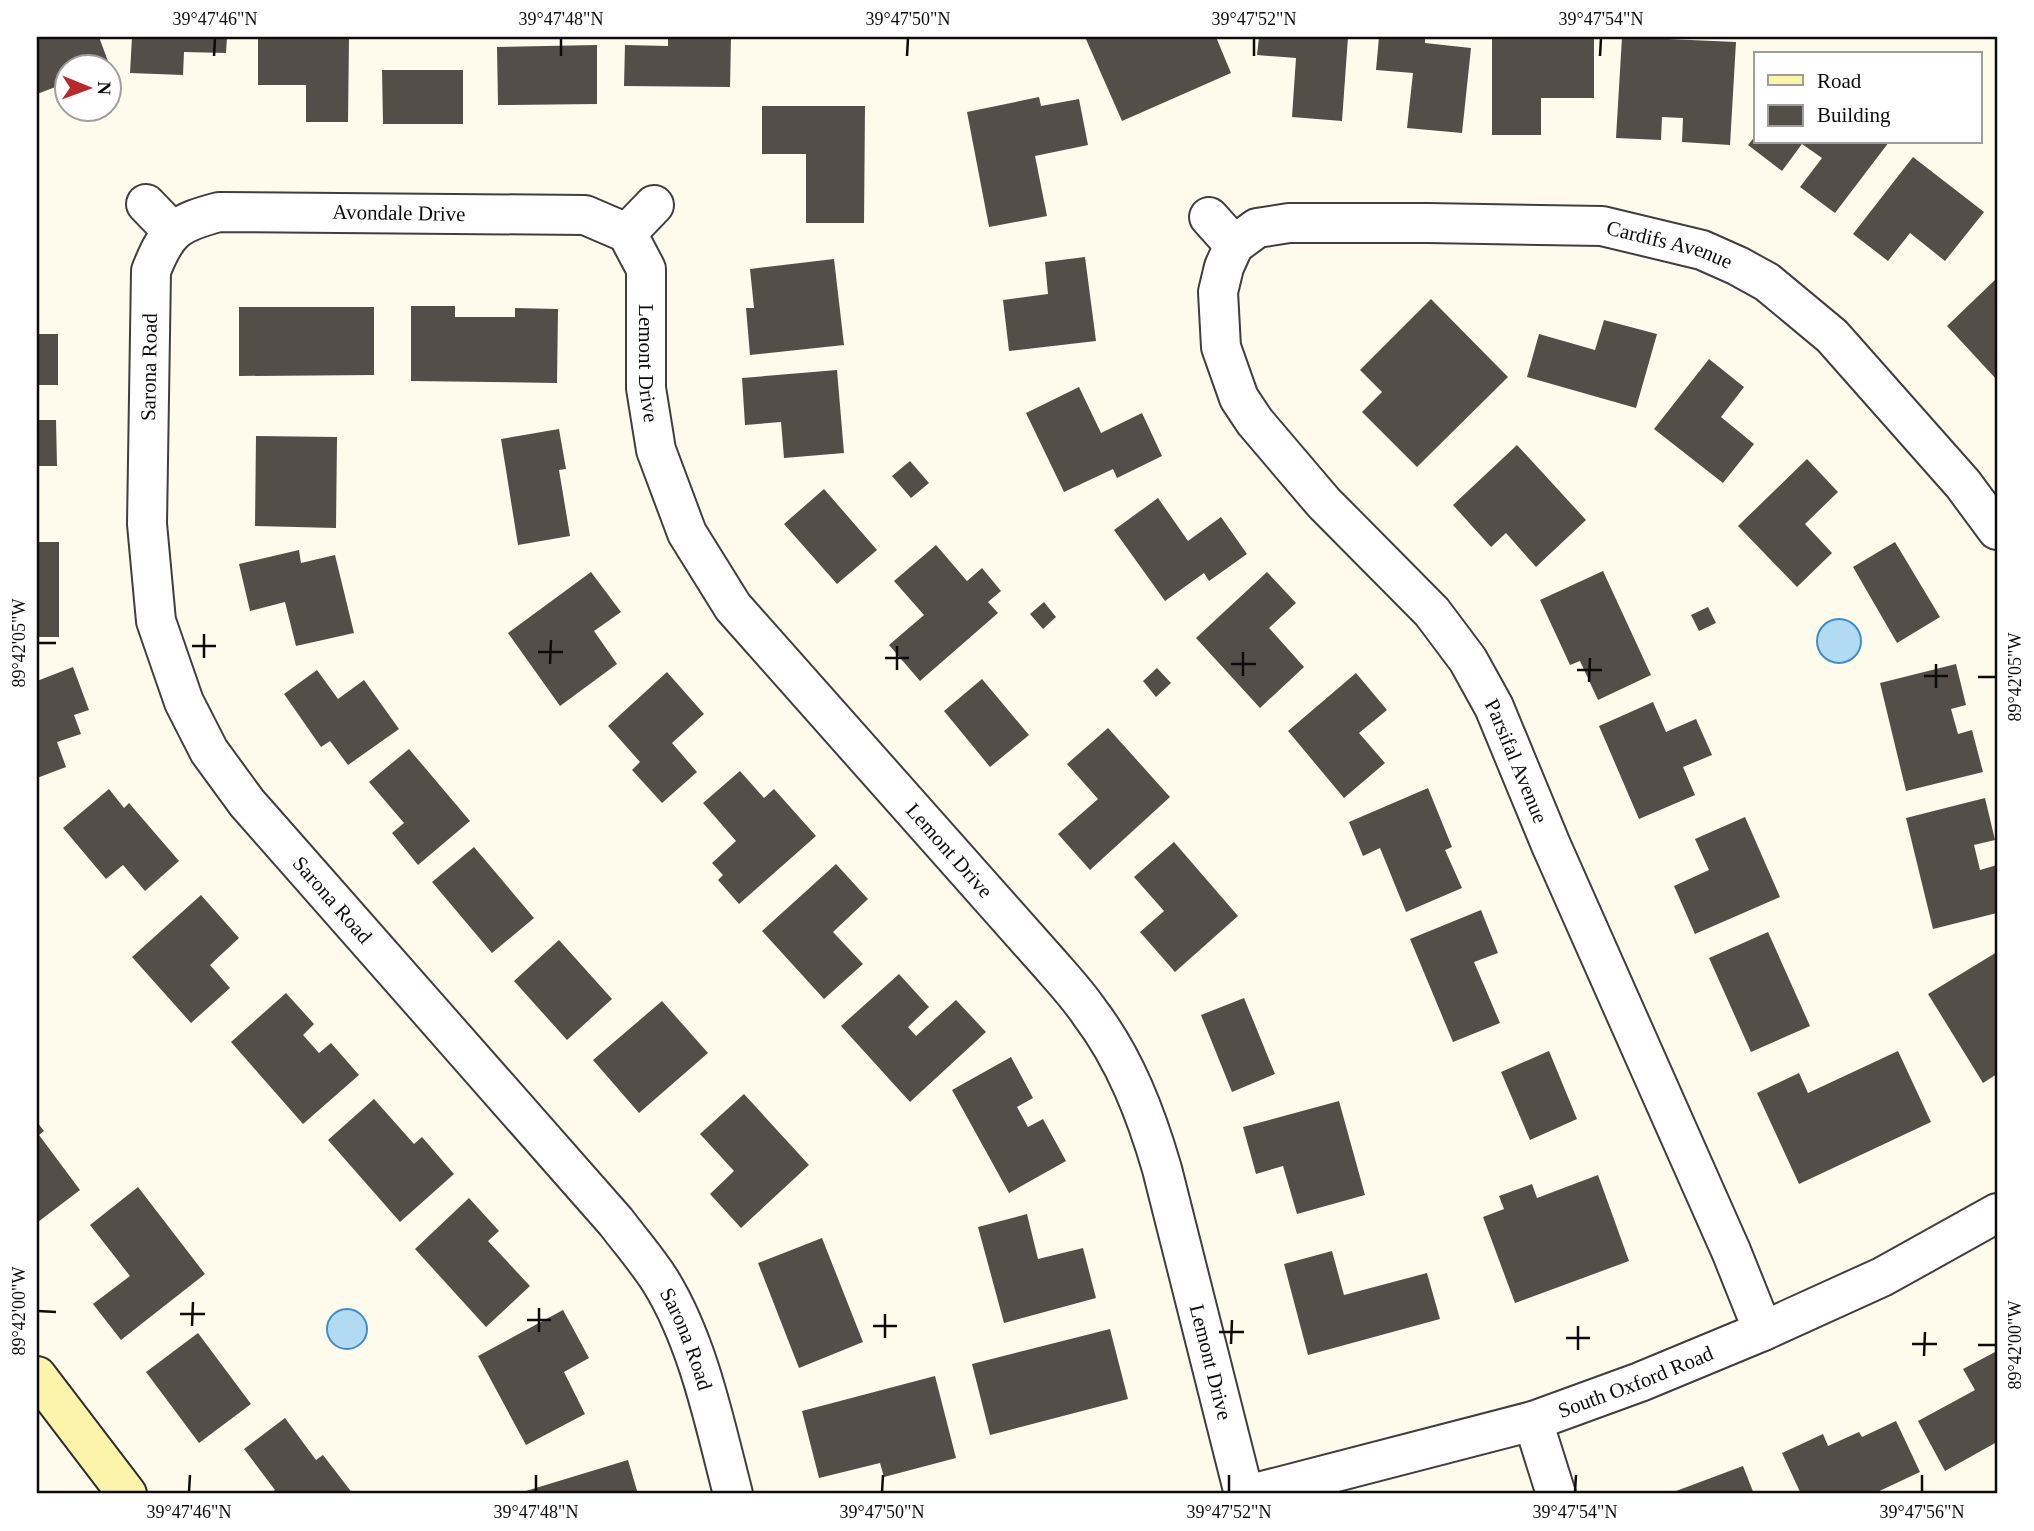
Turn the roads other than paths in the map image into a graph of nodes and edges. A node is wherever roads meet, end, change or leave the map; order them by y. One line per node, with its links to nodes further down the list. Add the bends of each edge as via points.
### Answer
1 (146, 204): 4 (street)
2 (654, 205): 5 (street)
3 (1221, 231): 6 (street, Cardifs Avenue, via 1289,223 1602,226 1702,250 1767,282 1832,335 1963,484); 8 (street, Parsifal Avenue, via 1221,347 1239,398 1324,503 1432,612 1468,660 1494,707)
4 (172, 232): 5 (street, Avondale Drive, via 195,218 219,212 585,215); 12 (street, Sarona Road, via 151,271 147,524 156,621 184,702 209,751 247,803 606,1212 661,1282 683,1326 709,1399)
5 (626, 233): 13 (street, Lemont Drive, via 646,269 646,388 656,450 687,533 733,607 1049,963 1091,1014 1125,1069 1162,1169)
6 (1997, 530)
7 (1997, 1213): 8 (street, South Oxford Road, via 1882,1277)
8 (1763, 1331): 10 (street, South Oxford Road)
9 (41, 1391): 11 (street)
10 (1533, 1421): 14 (street, South Oxford Road); 15 (street)
11 (127, 1494)
12 (733, 1494)
13 (1244, 1494)
14 (1251, 1494)
15 (1556, 1494)

